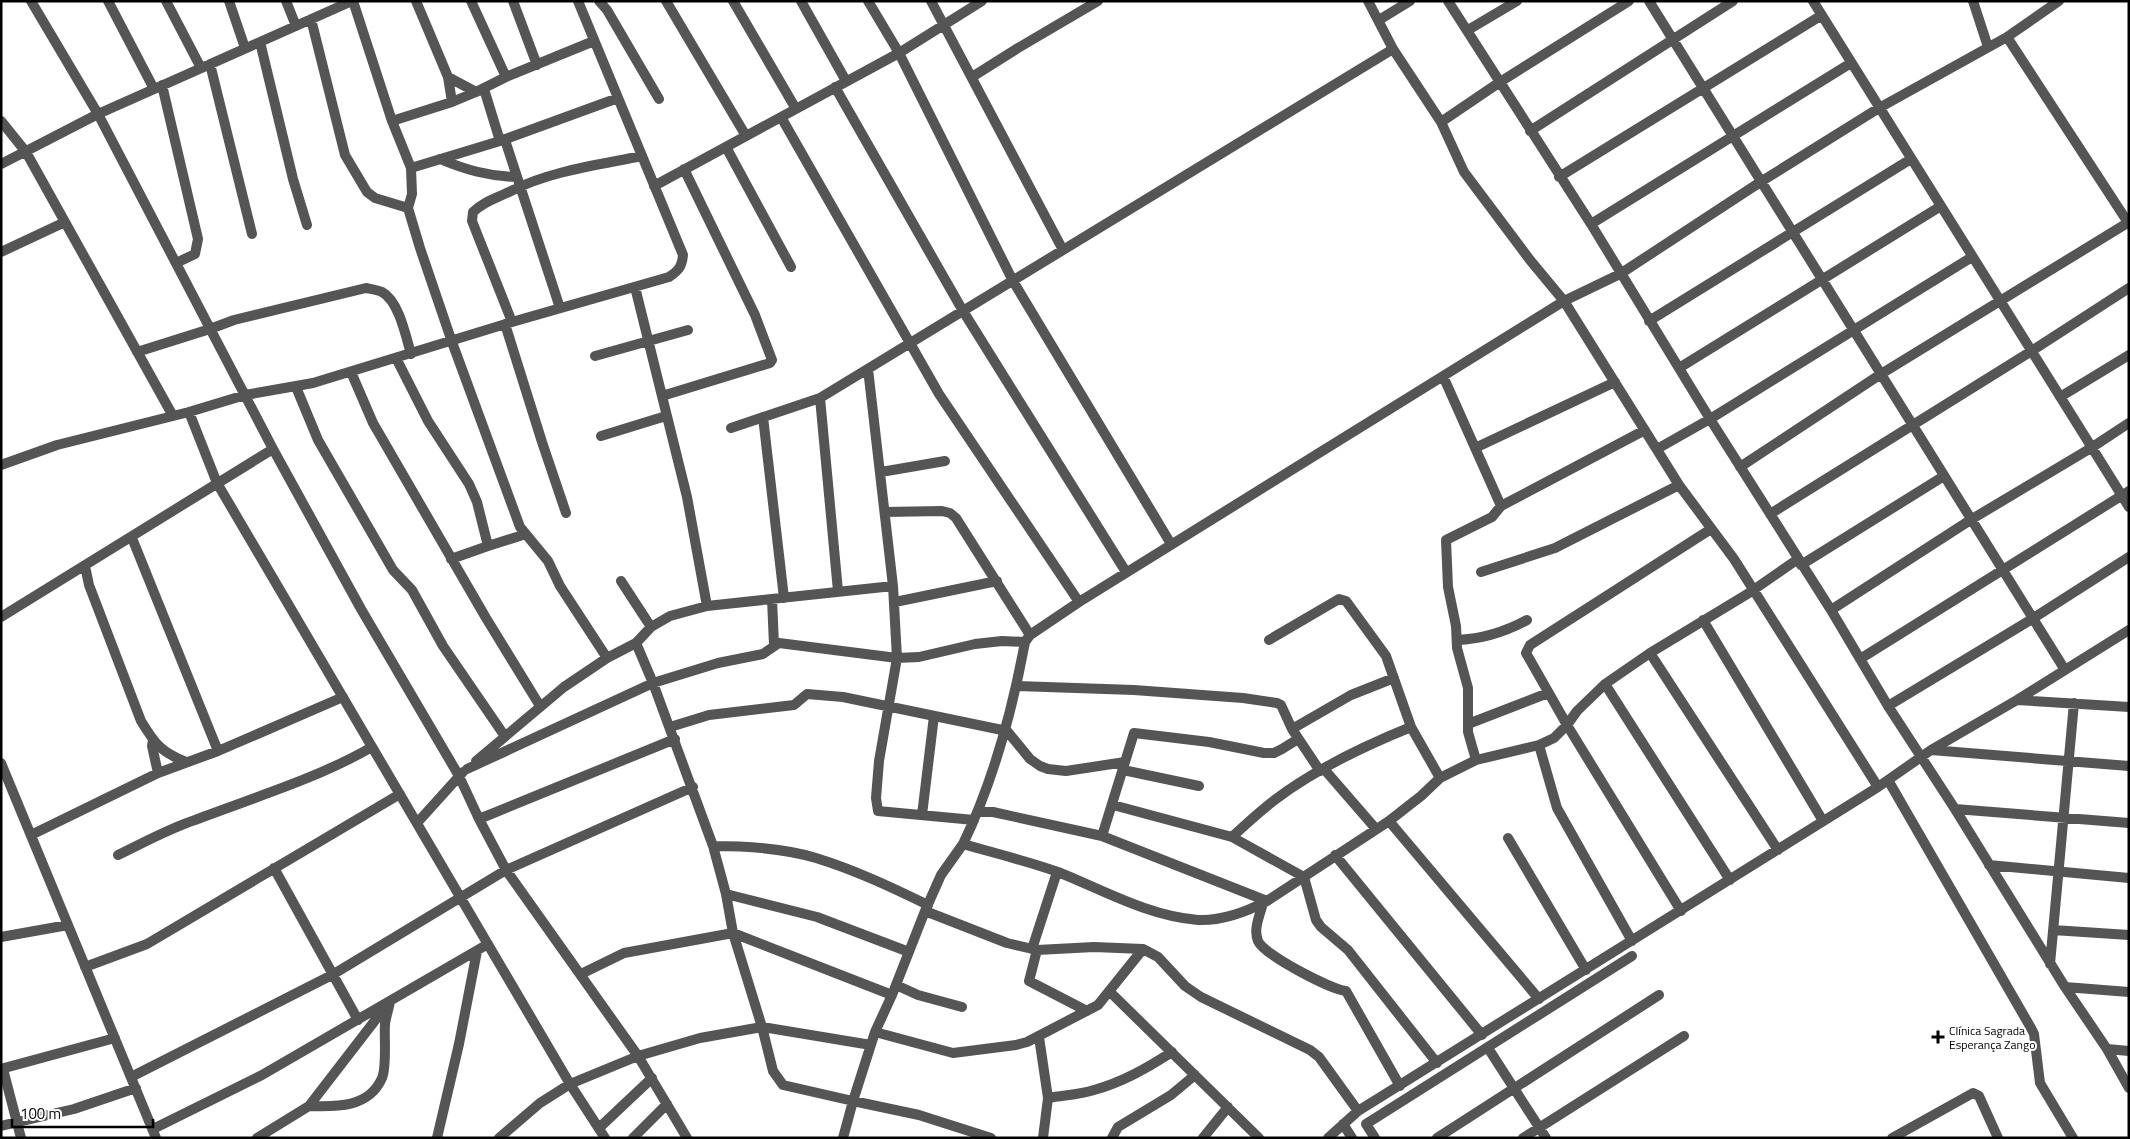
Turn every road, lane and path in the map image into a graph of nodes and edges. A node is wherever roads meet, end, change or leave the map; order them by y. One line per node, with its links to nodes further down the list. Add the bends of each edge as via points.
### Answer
1 (31, 1): 60 (street)
2 (108, 1): 51 (street)
3 (166, 1): 45 (street)
4 (229, 1): 40 (street)
5 (286, 1): 33 (street)
6 (352, 1): 30 (street); 63 (street)
7 (416, 1): 46 (street)
8 (471, 1): 48 (street)
9 (513, 1): 44 (street)
10 (578, 1): 37 (street)
11 (599, 1): 56 (street)
12 (666, 1): 67 (street)
13 (733, 1): 59 (street)
14 (801, 1): 49 (street)
15 (868, 1): 42 (street)
16 (931, 1): 32 (street)
17 (982, 1): 32 (street)
18 (1098, 1): 47 (street)
19 (1368, 1): 31 (street)
20 (1410, 1): 31 (street)
21 (1448, 1): 34 (street)
22 (1517, 1): 34 (street)
23 (1629, 1): 50 (street)
24 (1649, 1): 36 (street)
25 (1733, 1): 36 (street)
26 (1813, 1): 29 (street)
27 (1973, 1): 39 (street)
28 (2058, 1): 35 (street)
29 (1822, 15): 43 (street); 53 (street)
30 (310, 19): 33 (street); 82 (street, via 345,156 367,192 375,198)
31 (1379, 20): 41 (street)
32 (944, 25): 42 (street); 47 (street)
33 (296, 26): 38 (street)
34 (1468, 30): 50 (street)
35 (2007, 37): 39 (street); 84 (street)
36 (1673, 39): 53 (street); 65 (street)
37 (594, 41): 44 (street); 55 (street)
38 (260, 42): 40 (street); 85 (street)
39 (1988, 47): 58 (street)
40 (246, 48): 45 (street)
41 (1393, 49): 64 (street); 89 (street)
42 (899, 53): 49 (street); 96 (street)
43 (1851, 63): 58 (street); 66 (street)
44 (537, 65): 48 (street)
45 (205, 66): 51 (street); 88 (street)
46 (448, 77): 54 (street); 57 (street)
47 (972, 77): 89 (street)
48 (506, 78): 54 (street)
49 (846, 81): 52 (street)
50 (1500, 82): 64 (street); 65 (street)
51 (158, 87): 60 (street); 92 (street, via 198,239 196,254)
52 (835, 87): 59 (street); 102 (street)
53 (1703, 88): 66 (street); 77 (street)
54 (480, 91): 57 (street); 68 (street)
55 (618, 98): 68 (street); 71 (street)
56 (659, 99)
57 (452, 102): 63 (street)
58 (1879, 108): 72 (street); 79 (street)
59 (796, 109): 61 (street)
60 (98, 114): 70 (street); 92 (street)
61 (781, 117): 67 (street); 109 (street, via 861,260)
62 (1, 121): 70 (street)
63 (392, 121): 75 (street)
64 (1442, 122): 99 (street, via 1464,172)
65 (1530, 131): 77 (street)
66 (1734, 135): 79 (street); 86 (street)
67 (746, 136): 69 (street)
68 (502, 140): 73 (street); 78 (street)
69 (726, 147): 76 (street); 93 (street)
70 (26, 152): 74 (street); 83 (street)
71 (642, 156): 78 (street); 80 (street)
72 (1911, 158): 81 (street); 87 (street)
73 (440, 159): 75 (street); 78 (street, via 465,169)
74 (1, 164)
75 (411, 168): 82 (street, via 412,194)
76 (684, 169): 80 (street); 125 (street, via 755,315 772,360)
77 (1559, 177): 86 (street)
78 (518, 181): 101 (street); 104 (street, via 484,203 474,212 472,221)
79 (1762, 181): 87 (street); 94 (street)
80 (654, 186): 97 (street, via 683,255 683,265 668,278)
81 (1941, 206): 91 (street); 95 (street)
82 (408, 208): 110 (street)
83 (65, 222): 90 (street); 111 (street)
84 (2128, 222): 100 (street)
85 (307, 224)
86 (1591, 224): 94 (street)
87 (1793, 231): 95 (street); 103 (street)
88 (252, 234)
89 (1063, 250): 96 (street)
90 (1, 252)
91 (1972, 256): 100 (street); 106 (street)
92 (176, 264): 105 (street)
93 (791, 267)
94 (1620, 274): 99 (street); 103 (street)
95 (1821, 279): 106 (street); 117 (street)
96 (1013, 281): 102 (street); 159 (street)
97 (635, 287): 101 (street); 108 (street)
98 (2129, 288): 112 (street)
99 (1564, 301): 121 (street); 122 (street)
100 (2000, 302): 112 (street); 120 (street)
101 (560, 308): 104 (street)
102 (963, 310): 109 (street); 166 (street)
103 (1649, 321): 117 (street)
104 (508, 323): 110 (street); 153 (street)
105 (210, 329): 111 (street); 113 (street, via 234,320 366,288 382,292 391,300); 124 (street)
106 (1853, 329): 120 (street); 132 (street)
107 (688, 330): 108 (street)
108 (648, 340): 115 (street); 125 (street)
109 (911, 341): 118 (street); 176 (street, via 940,394)
110 (452, 342): 113 (street); 157 (street, via 520,526)
111 (137, 352): 129 (street)
112 (2030, 352): 126 (street); 134 (street)
113 (412, 354): 116 (street)
114 (2129, 355): 126 (street)
115 (595, 356)
116 (396, 358): 119 (street); 160 (street, via 428,421 470,484)
117 (1679, 368): 132 (street)
118 (868, 369): 127 (street); 145 (street)
119 (351, 372): 123 (street); 162 (street, via 370,419)
120 (1881, 374): 134 (street); 144 (street)
121 (1443, 376): 138 (street); 159 (street)
122 (1614, 382): 136 (street); 138 (street)
123 (296, 387): 124 (street); 214 (street, via 318,440 393,570 412,590 443,646)
124 (245, 395): 128 (street); 141 (street)
125 (662, 396): 130 (street)
126 (2060, 397): 140 (street)
127 (820, 398): 131 (street); 172 (street)
128 (189, 412): 129 (street); 147 (street)
129 (173, 416): 143 (street, via 57,445)
130 (666, 416): 137 (street); 177 (street, via 687,497)
131 (763, 417): 135 (street); 173 (street)
132 (1710, 419): 139 (street); 144 (street)
133 (2129, 423): 140 (street)
134 (1912, 425): 146 (street); 154 (street)
135 (730, 428)
136 (1645, 430): 139 (street); 150 (street)
137 (602, 436)
138 (1475, 448): 150 (street)
139 (1657, 448): 148 (street)
140 (2092, 448): 149 (street); 155 (street)
141 (273, 449): 147 (street); 232 (street)
142 (945, 461): 145 (street)
143 (1, 465)
144 (1740, 467): 154 (street)
145 (881, 472): 152 (street)
146 (1944, 476): 155 (street); 163 (street)
147 (217, 483): 158 (street); 200 (street)
148 (1678, 485): 156 (street); 167 (street, via 1555,548)
149 (2125, 493): 151 (street); 165 (street)
150 (1501, 506): 187 (street, via 1492,517 1446,540 1448,587)
151 (2129, 507)
152 (886, 512): 168 (street, via 950,513 964,529); 170 (street)
153 (566, 513)
154 (1770, 514): 163 (street)
155 (1972, 520): 165 (street); 178 (street)
156 (1711, 529): 171 (street); 199 (street, via 1530,645 1526,653)
157 (526, 534): 160 (street); 191 (street, via 548,561 560,586)
158 (132, 538): 164 (street); 221 (street)
159 (1171, 544): 166 (street)
160 (488, 546): 162 (street)
161 (2129, 558): 180 (street)
162 (451, 559): 203 (street)
163 (1799, 562): 171 (street); 178 (street)
164 (85, 566): 179 (street); 217 (street, via 89,586 141,720)
165 (2002, 569): 180 (street); 193 (street)
166 (1126, 572): 176 (street)
167 (1481, 572)
168 (996, 581): 175 (street); 185 (street)
169 (621, 582): 183 (street)
170 (894, 586): 172 (street); 175 (street)
171 (1753, 590): 182 (street); 237 (street)
172 (838, 591): 173 (street)
173 (784, 598): 174 (street)
174 (772, 599): 177 (street); 189 (street)
175 (895, 602): 192 (street)
176 (1078, 602): 185 (street)
177 (707, 606): 183 (street, via 670,616)
178 (1831, 610): 193 (street)
179 (1, 617)
180 (2032, 619): 194 (street); 205 (street)
181 (1526, 620): 187 (street, via 1507,631)
182 (1703, 620): 190 (street); 246 (street)
183 (651, 627): 188 (street)
184 (2129, 630): 194 (street)
185 (1028, 638): 192 (street); 198 (street)
186 (1269, 640): 195 (street, via 1342,598 1386,656)
187 (1457, 640): 208 (street, via 1468,688)
188 (636, 643): 191 (street); 196 (street)
189 (774, 645): 192 (street, via 779,643); 196 (street, via 762,654 718,663)
190 (1650, 653): 197 (street); 256 (street)
191 (607, 658): 203 (street)
192 (897, 658): 204 (street)
193 (1860, 659): 205 (street)
194 (2065, 670): 201 (street)
195 (1394, 678): 211 (street); 212 (street, via 1351,694)
196 (654, 683): 210 (street); 229 (street)
197 (1606, 684): 209 (street); 266 (street)
198 (1017, 686): 212 (street, via 1134,690 1267,701 1281,704); 213 (street)
199 (1548, 693): 208 (street); 209 (street)
200 (342, 697): 219 (street); 221 (street)
201 (2017, 700): 202 (street); 220 (street)
202 (2074, 704): 206 (street); 224 (street)
203 (540, 706): 214 (street)
204 (888, 706): 207 (street); 210 (street, via 807,694 794,705 710,716); 241 (street, via 876,798 878,811)
205 (1888, 706): 222 (street)
206 (2129, 707)
207 (934, 716): 213 (street); 241 (street)
208 (1468, 724): 223 (street)
209 (1567, 726): 218 (street, via 1554,738); 271 (street)
210 (670, 727): 215 (street)
211 (1411, 727): 230 (street, via 1347,755); 233 (street)
212 (1292, 729): 216 (street)
213 (1007, 731): 227 (street, via 1030,759 1048,769); 242 (street)
214 (504, 735): 229 (street)
215 (675, 739): 236 (street); 244 (street)
216 (1298, 739): 227 (street, via 1274,753 1264,753 1209,742 1134,733); 230 (street)
217 (153, 740): 225 (street, via 168,755); 231 (street)
218 (1539, 745): 223 (street); 277 (street, via 1557,808)
219 (372, 747): 238 (street); 257 (street, via 308,779 191,821)
220 (1931, 750): 222 (street); 224 (street)
221 (218, 751): 225 (street)
222 (1922, 757): 234 (street); 240 (street)
223 (1476, 760): 233 (street)
224 (2069, 761): 228 (street); 243 (street)
225 (186, 762): 231 (street)
226 (1, 763): 250 (street)
227 (1124, 766): 235 (street); 239 (street)
228 (2129, 766)
229 (467, 768): 232 (street)
230 (1322, 770): 249 (street); 252 (street, via 1275,800)
231 (158, 773): 250 (street)
232 (459, 776): 244 (street); 247 (street)
233 (1440, 778): 245 (street)
234 (1888, 780): 237 (street); 355 (street, via 2031,1028 2040,1083)
235 (1199, 786)
236 (693, 787): 255 (street); 261 (street)
237 (1878, 787): 246 (street)
238 (400, 794): 247 (street); 260 (street)
239 (1113, 806): 251 (street); 252 (street)
240 (1955, 809): 243 (street); 259 (street)
241 (922, 815): 242 (street)
242 (976, 816): 251 (street, via 993,812); 254 (street)
243 (2064, 816): 248 (street); 263 (street)
244 (479, 819): 261 (street)
245 (1389, 820): 249 (street); 295 (street)
246 (1824, 821): 256 (street)
247 (417, 822): 268 (street)
248 (2129, 823)
249 (1376, 828): 258 (street)
250 (31, 835): 272 (street)
251 (1102, 836): 269 (street)
252 (1232, 837): 264 (street)
253 (1508, 838): 286 (street)
254 (963, 844): 262 (street); 270 (street, via 941,875)
255 (714, 846): 267 (street); 270 (street, via 740,846 814,858 872,878)
256 (1778, 850): 266 (street)
257 (118, 855)
258 (1335, 855): 264 (street); 302 (street)
259 (1989, 865): 263 (street); 284 (street)
260 (274, 868): 285 (street, via 147,944); 288 (street)
261 (506, 870): 268 (street); 287 (street)
262 (1057, 872): 269 (street, via 1114,898 1198,920 1238,914); 280 (street)
263 (2059, 872): 265 (street); 273 (street)
264 (1304, 877): 269 (street); 312 (street, via 1321,928 1348,950)
265 (2129, 878)
266 (1730, 880): 271 (street)
267 (726, 894): 274 (street); 282 (street, via 817,917)
268 (461, 898): 278 (street); 288 (street)
269 (1265, 902): 318 (street, via 1256,929 1258,943 1321,983 1346,990)
270 (927, 908): 280 (street, via 1007,943); 282 (street)
271 (1681, 910): 277 (street)
272 (68, 925): 276 (street); 285 (street)
273 (2054, 930): 275 (street); 284 (street)
274 (733, 933): 287 (street, via 624,953); 293 (street); 300 (street)
275 (2129, 935)
276 (1, 938)
277 (1632, 942): 286 (street)
278 (488, 944): 281 (street); 317 (street)
279 (1142, 949): 280 (street); 291 (street); 327 (street, via 1158,956 1185,986 1201,997 1310,1050)
280 (1034, 950): 298 (street, via 1029,981)
281 (477, 951): 296 (street); 338 (street)
282 (909, 952): 289 (street)
283 (1632, 956): 307 (street)
284 (2050, 964): 290 (street)
285 (85, 967): 305 (street)
286 (1586, 970): 295 (street)
287 (581, 974): 311 (street)
288 (332, 975): 299 (street); 315 (street)
289 (896, 985): 293 (street); 297 (street, via 918,995)
290 (2064, 986): 292 (street); 308 (street)
291 (1109, 991): 298 (street, via 1098,1005); 310 (street)
292 (2129, 992)
293 (892, 995): 301 (street)
294 (1659, 995): 320 (street)
295 (1539, 1000): 302 (street)
296 (390, 1001): 299 (street); 325 (street); 325 (street, via 385,1022 383,1076 377,1086 365,1098 350,1105)
297 (962, 1006)
298 (1087, 1011): 304 (street)
299 (358, 1020): 333 (street)
300 (762, 1028): 306 (street); 311 (street, via 700,1038); 323 (street, via 773,1071 783,1085)
301 (875, 1032): 304 (street, via 953,1053 1016,1045); 306 (street)
302 (1482, 1035): 312 (street)
303 (1684, 1036): 332 (street)
304 (1039, 1037): 322 (street)
305 (115, 1038): 313 (street); 315 (street)
306 (871, 1045): 323 (street)
307 (1488, 1048): 320 (street); 349 (street, via 1366,1124)
308 (2107, 1049): 309 (street); 321 (street)
309 (2129, 1051)
310 (1172, 1052): 314 (street); 322 (street, via 1135,1075 1109,1085)
311 (638, 1056): 316 (street); 317 (street)
312 (1436, 1063): 318 (street)
313 (2, 1069): 328 (street)
314 (1195, 1075): 326 (street); 344 (street, via 1170,1095 1118,1127)
315 (131, 1078): 319 (street)
316 (652, 1078): 324 (street); 331 (street)
317 (570, 1084): 331 (street); 334 (street, via 540,1103)
318 (1400, 1086): 327 (street)
319 (136, 1088): 328 (street); 333 (street)
320 (1514, 1088): 332 (street); 350 (street)
321 (2129, 1088)
322 (1048, 1098): 343 (street)
323 (853, 1101): 335 (street, via 919,1115); 342 (street)
324 (667, 1104): 340 (street); 341 (street)
325 (308, 1106): 337 (street)
326 (1228, 1107): 345 (street); 346 (street)
327 (1358, 1111): 329 (street)
328 (16, 1124): 330 (street); 336 (street)
329 (1343, 1124): 347 (street); 348 (street)
330 (1, 1126)
331 (599, 1128): 339 (street)
332 (1539, 1128): 351 (street); 352 (street)
333 (155, 1134)
334 (504, 1136)
335 (988, 1137)
336 (21, 1138)
337 (257, 1138)
338 (437, 1138)
339 (605, 1138)
340 (633, 1138)
341 (687, 1138)
342 (844, 1138)
343 (1043, 1138)
344 (1112, 1138)
345 (1203, 1138)
346 (1259, 1138)
347 (1328, 1138)
348 (1352, 1138)
349 (1376, 1138)
350 (1437, 1138)
351 (1523, 1138)
352 (1546, 1138)
353 (1892, 1138): 354 (street, via 1973,1093 1979,1096)
354 (1998, 1138)
355 (2072, 1138)

